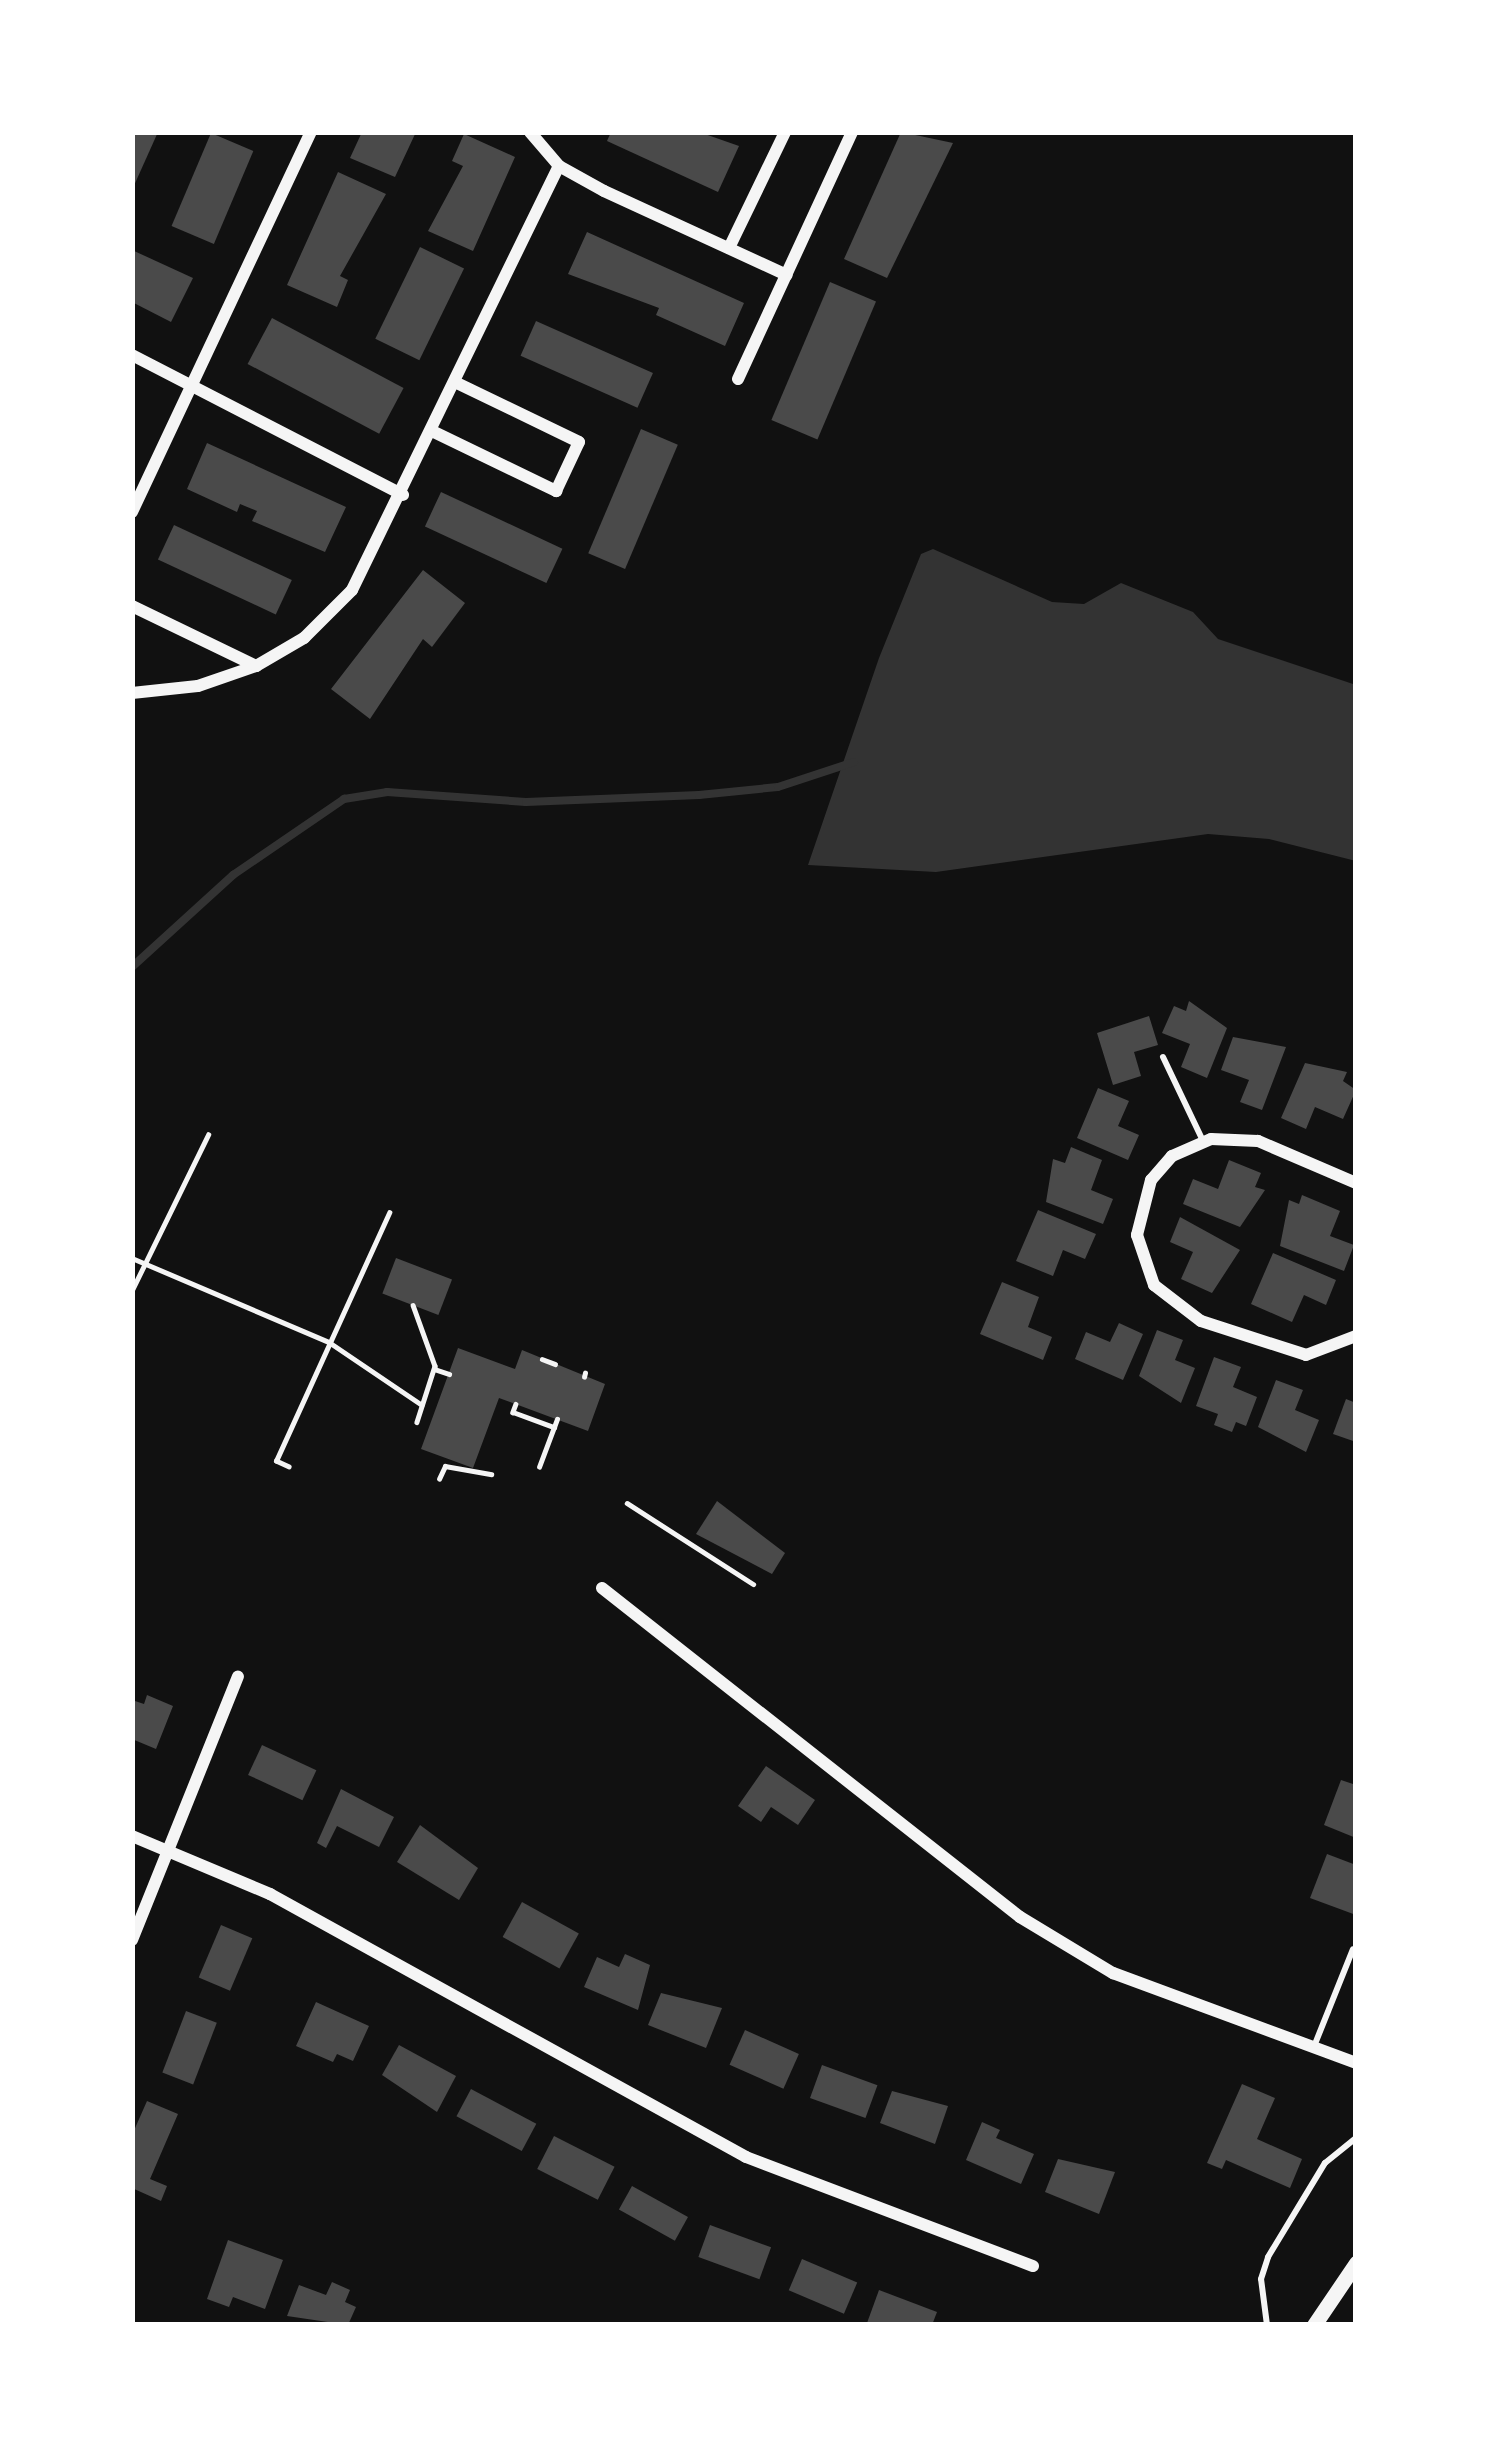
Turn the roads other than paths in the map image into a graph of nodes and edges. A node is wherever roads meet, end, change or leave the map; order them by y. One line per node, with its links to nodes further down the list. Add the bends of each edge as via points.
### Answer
1 (311, 132): 11 (street)
2 (530, 132): 5 (street)
3 (784, 132): 6 (street)
4 (852, 132): 7 (street)
5 (559, 166): 6 (street); 10 (street)
6 (729, 248): 7 (street)
7 (787, 275): 9 (street)
8 (132, 356): 11 (street)
9 (738, 379)
10 (457, 383): 12 (street); 12 (street, via 579,442 556,491)
11 (190, 386): 13 (street); 14 (street)
12 (434, 432): 13 (street)
13 (404, 495): 16 (street, via 352,590 304,638)
14 (132, 512)
15 (132, 606): 16 (street)
16 (256, 667): 17 (street, via 198,686)
17 (132, 693)
18 (1163, 1057): 19 (lane)
19 (1203, 1141): 20 (street, via 1258,1141); 21 (street, via 1172,1156 1141,1198 1140,1257 1154,1285 1201,1321 1286,1352 1316,1354)
20 (1356, 1184)
21 (1356, 1336)
22 (602, 1588): 28 (street, via 1020,1917 1113,1973)
23 (238, 1676): 25 (street)
24 (132, 1836): 25 (street)
25 (170, 1850): 26 (street); 32 (street, via 270,1894 746,2157)
26 (132, 1940)
27 (1353, 1949): 28 (lane)
28 (1314, 2048): 29 (street)
29 (1356, 2063)
30 (1356, 2138): 33 (lane, via 1325,2163 1268,2257 1261,2279)
31 (1356, 2263): 34 (street)
32 (1033, 2266)
33 (1267, 2325)
34 (1314, 2325)

